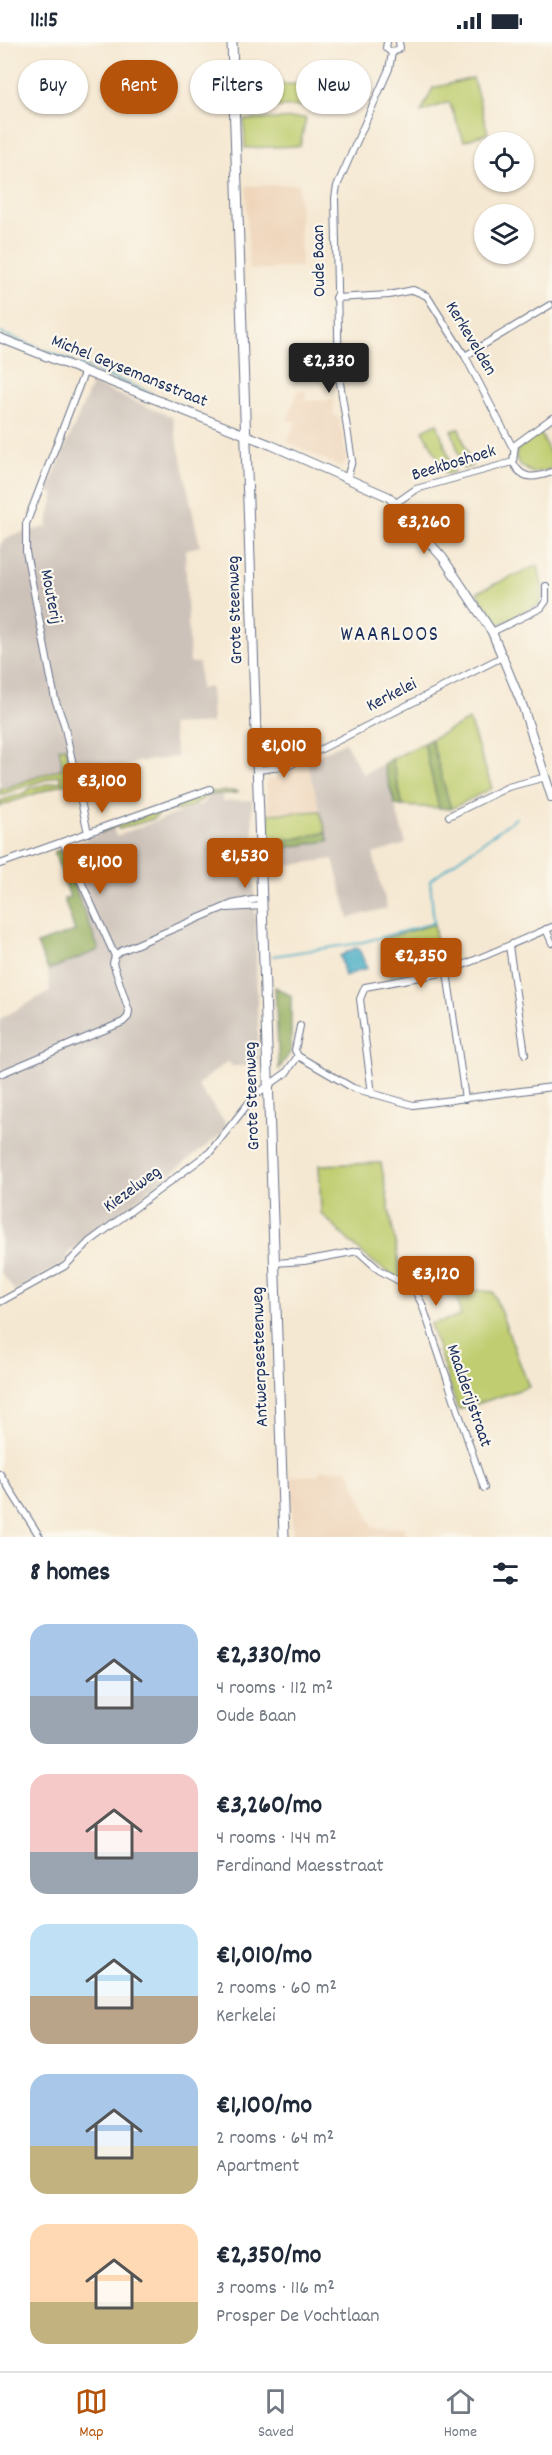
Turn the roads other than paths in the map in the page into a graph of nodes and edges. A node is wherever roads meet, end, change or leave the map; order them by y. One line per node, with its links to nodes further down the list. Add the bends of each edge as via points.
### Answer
1 (232, 42): 11 (main road, Grote Steenweg)
2 (399, 42): 4 (street, Oude Baan, via 398,51)
3 (385, 43): 4 (street)
4 (392, 53): 5 (street, Oude Baan, via 389,69 337,186)
5 (336, 298): 8 (street, Kerkevelden, via 420,291); 15 (street, Oude Baan, via 339,376 352,461)
6 (550, 305): 8 (street)
7 (0, 338): 9 (street, Michel Geysemansstraat)
8 (465, 356): 12 (street, Kerkevelden)
9 (84, 373): 11 (street, Michel Geysemansstraat); 25 (street, Mouterij, via 30,508 26,538 55,699)
10 (552, 418): 12 (street)
11 (246, 436): 15 (street, Michel Geysemansstraat); 20 (main road, Grote Steenweg)
12 (513, 448): 13 (street)
13 (513, 462): 14 (street, Beekboshoek, via 528,477); 16 (street, Beekboshoek, via 416,489)
14 (552, 472)
15 (347, 478): 16 (street, Michel Geysemansstraat)
16 (396, 503): 18 (street, Michel Geysemansstraat, via 458,578)
17 (546, 586): 18 (street, via 546,601 541,609)
18 (492, 632): 19 (street, Michel Geysemansstraat)
19 (504, 656): 20 (street, Kerkelei, via 288,766); 21 (street, Michel Geysemansstraat)
20 (258, 766): 28 (main road, Grote Steenweg)
21 (546, 777): 23 (street, Michel Geysemansstraat); 24 (street, via 508,787)
22 (210, 789): 25 (street)
23 (552, 798)
24 (449, 816)
25 (87, 833): 26 (street)
26 (63, 842): 27 (street); 32 (street)
27 (0, 864)
28 (263, 902): 32 (street, via 232,904); 38 (main road, Grote Steenweg)
29 (549, 928): 30 (street); 31 (street)
30 (552, 943)
31 (509, 946): 33 (street); 35 (street)
32 (115, 956): 37 (street, via 114,970 128,1017)
33 (447, 972): 40 (street, via 373,984 361,992); 41 (street)
34 (300, 1026): 36 (street, via 295,1050)
35 (525, 1054)
36 (298, 1056): 38 (street, Kiezelweg, via 286,1073); 40 (street, via 353,1088)
37 (0, 1074)
38 (269, 1084): 42 (main road, Grote Steenweg); 44 (street, Kiezelweg, via 255,1095 210,1152 89,1242 65,1266)
39 (552, 1087): 41 (street)
40 (372, 1094): 41 (street, via 417,1105)
41 (465, 1099)
42 (272, 1177): 43 (main road, Antwerpsesteenweg)
43 (274, 1263): 46 (street, Maalderijstraat, via 358,1251 379,1270 414,1289); 48 (main road, Antwerpsesteenweg)
44 (0, 1302)
45 (0, 1474): 47 (street)
46 (483, 1488)
47 (40, 1537)
48 (284, 1537)

